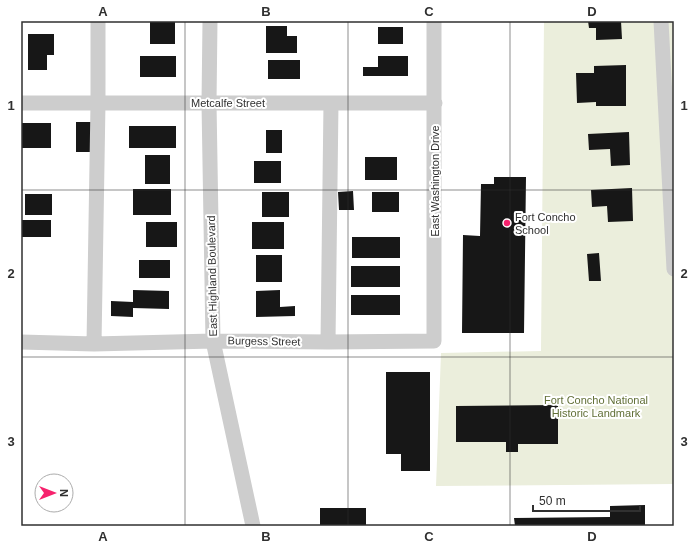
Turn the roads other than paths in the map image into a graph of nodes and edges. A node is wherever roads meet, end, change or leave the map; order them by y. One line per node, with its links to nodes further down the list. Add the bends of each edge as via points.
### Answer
1 (98, 21): 6 (street)
2 (210, 21): 7 (street, East Highland Boulevard)
3 (434, 21): 9 (street, East Washington Drive)
4 (661, 21): 10 (street)
5 (21, 103): 6 (street, Metcalfe Street)
6 (98, 103): 7 (street, Metcalfe Street); 15 (street)
7 (209, 103): 8 (street, Metcalfe Street); 11 (street, East Highland Boulevard)
8 (331, 103): 9 (street, Metcalfe Street); 14 (street)
9 (435, 103): 12 (street, East Washington Drive)
10 (674, 269)
11 (213, 341): 14 (street, Burgess Street); 15 (street, Burgess Street); 16 (street, East Highland Boulevard)
12 (434, 341): 14 (street, Burgess Street)
13 (21, 342): 15 (street, Burgess Street)
14 (328, 342)
15 (94, 344)
16 (253, 526)

